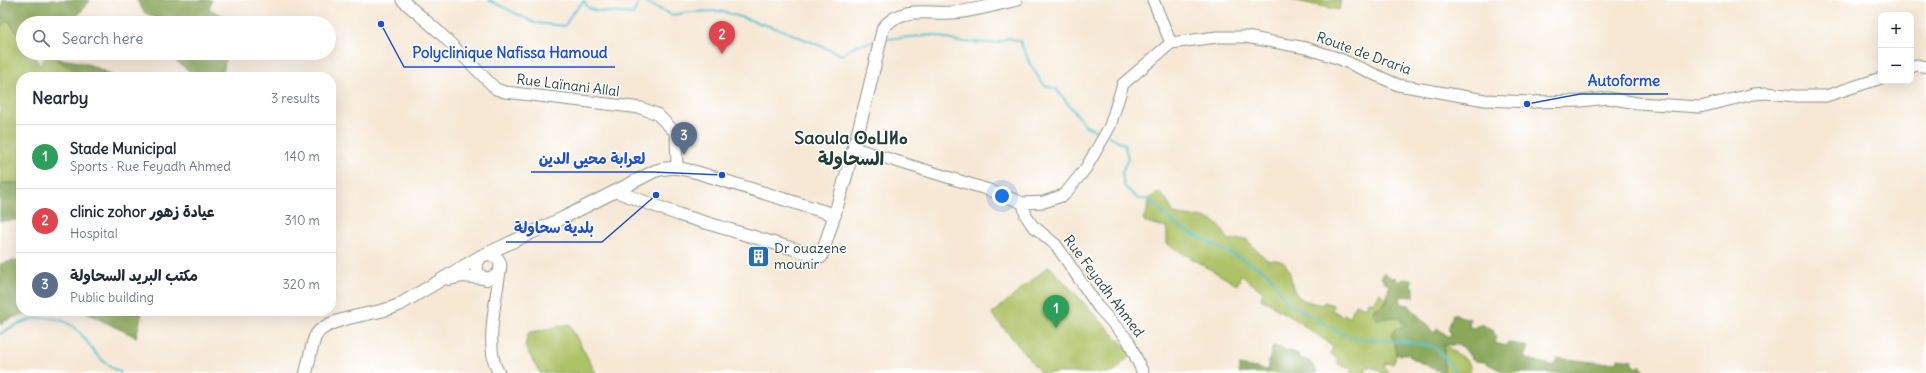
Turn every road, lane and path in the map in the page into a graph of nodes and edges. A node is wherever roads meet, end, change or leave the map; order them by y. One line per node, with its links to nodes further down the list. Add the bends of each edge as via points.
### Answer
1 (402, 0): 9 (main road, Rue Laïnani Allal, via 496,89 640,108 657,114 676,133)
2 (1016, 0): 8 (main road, via 958,12 909,12 887,24 883,28)
3 (1153, 0): 4 (main road)
4 (1171, 43): 7 (main road, Route de Draria, via 1216,37 1246,37 1274,41 1340,59 1398,85 1485,100 1540,102 1608,98 1637,103 1700,107 1760,93 1826,96); 11 (main road, via 1123,84 1110,126 1086,168 1064,195 1044,202)
5 (1914, 66): 6 (main road)
6 (1926, 67)
7 (1878, 79)
8 (854, 148): 11 (main road); 12 (main road)
9 (677, 167): 10 (main road, via 655,171); 12 (main road)
10 (618, 192): 12 (main road, via 680,215 820,257); 13 (main road)
11 (1023, 203): 21 (main road, Rue Feyadh Ahmed, via 1026,216 1032,225 1056,245 1099,308 1128,340)
12 (835, 215)
13 (507, 244): 14 (main road); 15 (main road)
14 (482, 256): 15 (main road, via 495,256); 16 (main road, via 477,261 476,268 478,274); 17 (main road)
15 (500, 268): 16 (main road, via 494,278); 18 (main road)
16 (485, 279): 17 (main road, via 463,276); 18 (main road)
17 (436, 283): 19 (main road, via 394,307 336,322 323,328 315,337)
18 (497, 289): 20 (main road, via 491,349)
19 (306, 373)
20 (499, 373)
21 (1143, 373)

